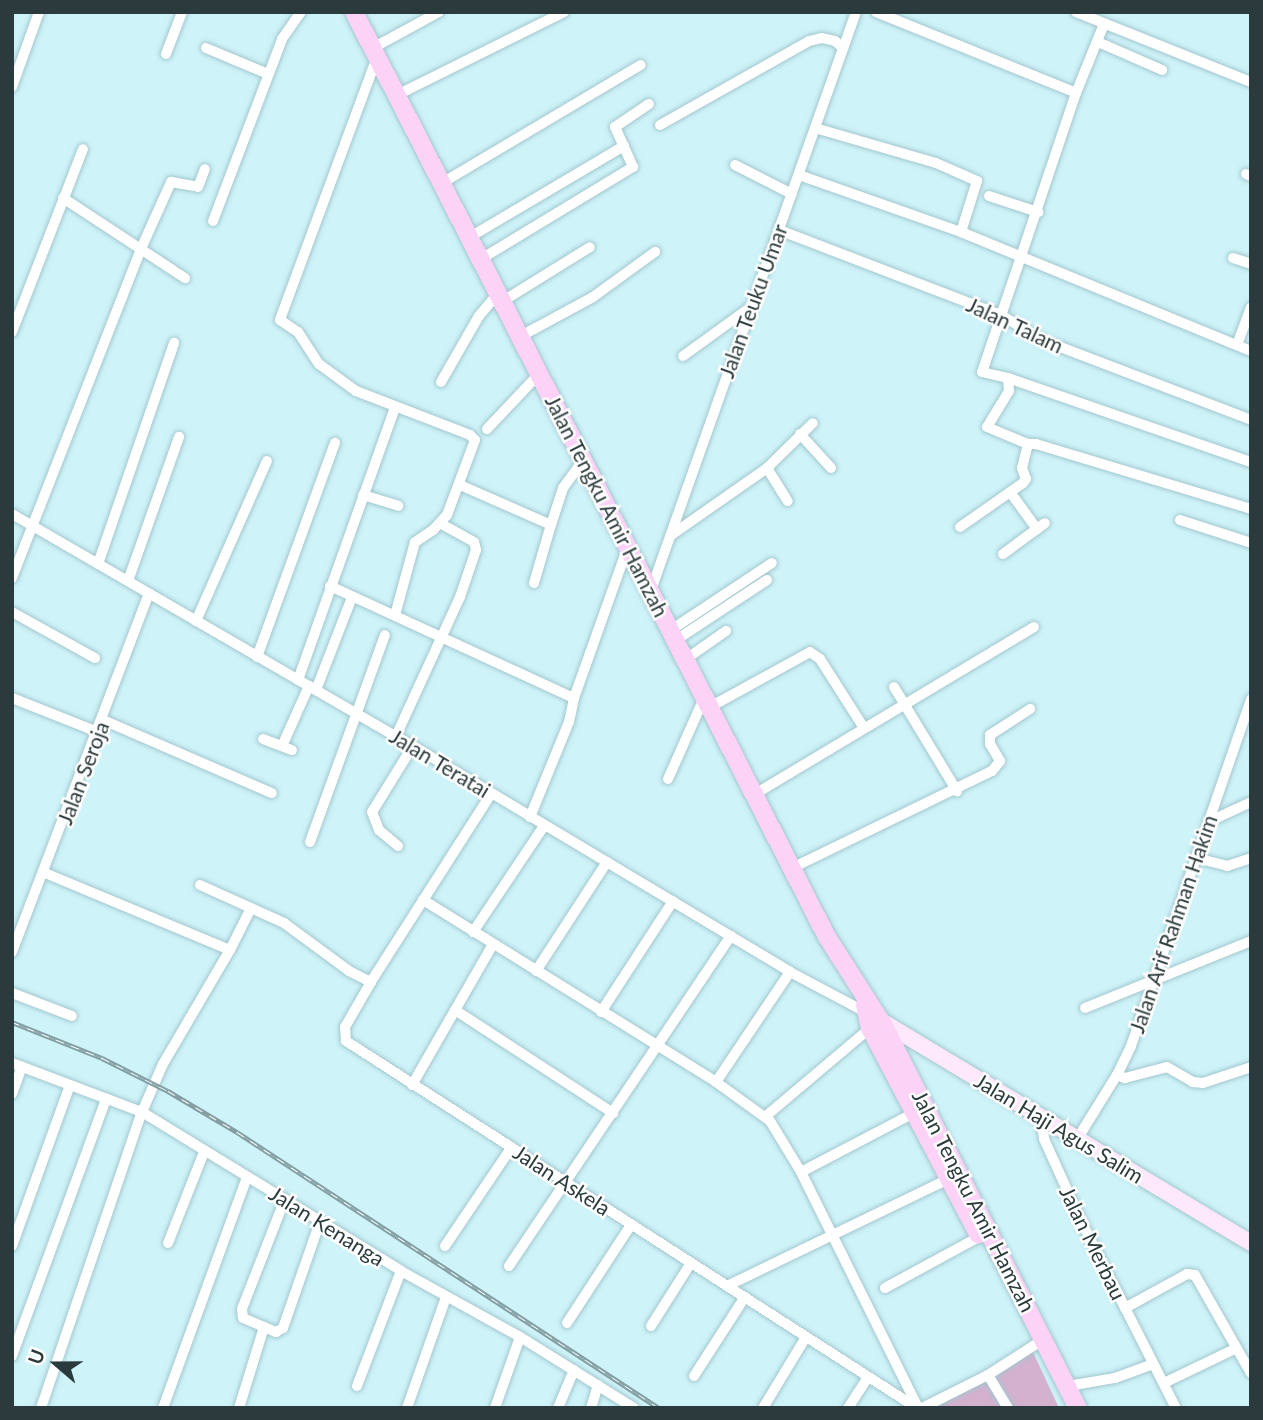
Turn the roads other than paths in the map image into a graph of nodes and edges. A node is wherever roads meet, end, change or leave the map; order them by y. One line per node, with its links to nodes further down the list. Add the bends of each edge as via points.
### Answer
1 (39, 12): 20 (street)
2 (182, 12): 14 (street)
3 (301, 12): 18 (street, via 286,32)
4 (354, 12): 15 (main road, Jalan Tengku Amir Hamzah)
5 (439, 12): 15 (street)
6 (564, 12): 22 (street)
7 (856, 12): 13 (street, Jalan Teuku Umar)
8 (876, 12): 21 (street)
9 (1076, 12): 10 (street)
10 (1104, 24): 11 (street); 19 (street)
11 (1098, 42): 17 (street); 21 (street)
12 (206, 48): 18 (street)
13 (844, 48): 24 (street, via 822,37 808,41); 25 (street, Jalan Teuku Umar)
14 (166, 54)
15 (373, 55): 22 (main road, Jalan Tengku Amir Hamzah); 61 (street, via 280,320 298,332 319,364 356,391)
16 (641, 65): 31 (street)
17 (1162, 69)
18 (268, 74): 36 (street)
19 (1251, 82)
20 (12, 87)
21 (1076, 93): 35 (street)
22 (397, 94): 31 (main road, Jalan Tengku Amir Hamzah)
23 (649, 104): 26 (street, via 615,127)
24 (660, 125)
25 (815, 128): 30 (street, Jalan Teuku Umar); 38 (street, via 936,163 977,181)
26 (624, 146): 39 (street); 45 (street, via 634,163 631,169)
27 (83, 149): 34 (street)
28 (735, 165): 32 (street)
29 (205, 169): 41 (street, via 199,186 172,181)
30 (799, 175): 32 (street, Jalan Teuku Umar); 38 (street)
31 (442, 183): 39 (main road, Jalan Tengku Amir Hamzah)
32 (792, 194): 37 (street, Jalan Teuku Umar)
33 (989, 196): 35 (street)
34 (63, 198): 41 (street); 52 (street)
35 (1038, 212): 43 (street)
36 (213, 221)
37 (779, 230): 49 (street, Jalan Teuku Umar); 51 (street, Jalan Talam)
38 (961, 232): 43 (street)
39 (470, 237): 45 (main road, Jalan Tengku Amir Hamzah)
40 (590, 247): 48 (street)
41 (140, 251): 47 (street); 83 (street)
42 (655, 252): 53 (street, via 593,298)
43 (1022, 257): 51 (street); 55 (street)
44 (1233, 258): 46 (street)
45 (481, 259): 48 (main road, Jalan Tengku Amir Hamzah)
46 (1251, 264)
47 (185, 278)
48 (500, 297): 53 (main road, Jalan Tengku Amir Hamzah); 60 (street, via 479,316)
49 (752, 306): 57 (street); 86 (street, Jalan Teuku Umar)
50 (1251, 307): 55 (street)
51 (1000, 315): 59 (street, via 982,372); 62 (street, Jalan Talam, via 1042,340)
52 (12, 331)
53 (521, 336): 58 (main road, Jalan Tengku Amir Hamzah)
54 (174, 342): 91 (street)
55 (1237, 345): 56 (street)
56 (1251, 351)
57 (683, 356)
58 (540, 373): 64 (street); 69 (main road, Jalan Tengku Amir Hamzah)
59 (1008, 379): 68 (street, via 1009,391 987,426); 71 (street)
60 (440, 382)
61 (395, 408): 74 (street, via 474,438); 76 (street)
62 (1251, 420)
63 (813, 423): 65 (street)
64 (487, 429)
65 (800, 434): 72 (street); 73 (street)
66 (179, 437): 94 (street)
67 (335, 443): 108 (street)
68 (1028, 444): 75 (street, via 1022,468 1026,479); 79 (street)
69 (584, 459): 84 (street, via 563,488); 88 (main road, Jalan Tengku Amir Hamzah)
70 (267, 461): 102 (street)
71 (1251, 462)
72 (767, 468): 77 (street); 86 (street)
73 (831, 468)
74 (460, 485): 82 (street); 84 (street)
75 (1010, 492): 85 (street); 89 (street, via 1041,526)
76 (363, 495): 78 (street); 96 (street)
77 (788, 501)
78 (398, 506)
79 (1251, 509)
80 (12, 514): 83 (street, Jalan Teratai)
81 (1180, 520): 87 (street)
82 (440, 523): 101 (street, via 415,542); 107 (street, via 476,546)
83 (34, 526): 91 (street, Jalan Teratai); 92 (street)
84 (551, 526): 95 (street)
85 (960, 527)
86 (670, 536): 97 (street, Jalan Teuku Umar)
87 (1251, 543)
88 (628, 545): 97 (main road, Jalan Tengku Amir Hamzah); 115 (street)
89 (1003, 554)
90 (772, 563): 106 (street)
91 (98, 564): 94 (street, Jalan Teratai)
92 (12, 579)
93 (767, 580): 106 (street)
94 (128, 581): 98 (street, Jalan Teratai)
95 (534, 583)
96 (330, 586): 99 (street); 111 (street)
97 (651, 590): 106 (main road, Jalan Tengku Amir Hamzah)
98 (149, 593): 102 (street, Jalan Teratai); 121 (street, Jalan Seroja)
99 (352, 597): 101 (street); 113 (street)
100 (12, 611): 109 (street)
101 (394, 615): 107 (street)
102 (196, 621): 108 (street, Jalan Teratai)
103 (1034, 627): 118 (street)
104 (726, 631): 110 (street)
105 (385, 635): 120 (street)
106 (674, 635): 110 (main road, Jalan Tengku Amir Hamzah)
107 (441, 639): 115 (street); 124 (street)
108 (257, 657): 111 (street, Jalan Teratai)
109 (95, 658)
110 (686, 659): 117 (main road, Jalan Tengku Amir Hamzah)
111 (298, 680): 113 (street, Jalan Teratai)
112 (894, 687): 118 (street)
113 (312, 688): 120 (street, Jalan Teratai); 125 (street, via 287,748)
114 (12, 698): 123 (street)
115 (574, 698): 133 (street, via 569,722)
116 (1251, 698): 134 (street, Jalan Arif Rahman Hakim)
117 (708, 702): 122 (street, via 810,652 820,659); 127 (street); 131 (main road, Jalan Tengku Amir Hamzah)
118 (906, 705): 122 (street); 128 (street)
119 (1030, 709): 128 (street, via 990,735 999,766)
120 (358, 714): 124 (street, Jalan Teratai); 136 (street)
121 (103, 720): 123 (street, Jalan Seroja); 129 (street)
122 (864, 727): 131 (street)
123 (98, 732): 142 (street, Jalan Seroja)
124 (396, 736): 126 (street, Jalan Teratai)
125 (262, 739)
126 (413, 746): 130 (street, Jalan Teratai); 137 (street, via 372,812 379,831)
127 (668, 779)
128 (957, 790): 141 (street)
129 (272, 793)
130 (491, 794): 133 (street, Jalan Teratai); 144 (street, Jalan Askela)
131 (755, 794): 141 (main road, Jalan Tengku Amir Hamzah)
132 (1251, 802): 134 (street)
133 (530, 817): 135 (street, Jalan Teratai)
134 (1208, 822): 138 (street, Jalan Arif Rahman Hakim)
135 (544, 826): 140 (street, Jalan Teratai); 149 (street)
136 (310, 842)
137 (398, 846)
138 (1196, 858): 139 (street, via 1227,866); 157 (street, Jalan Arif Rahman Hakim)
139 (1251, 858)
140 (607, 862): 145 (street, Jalan Teratai); 155 (street)
141 (792, 868): 163 (main road, Jalan Tengku Amir Hamzah)
142 (45, 873): 148 (street, Jalan Seroja); 153 (street)
143 (200, 885): 146 (street)
144 (423, 900): 149 (street); 158 (street, Jalan Askela)
145 (673, 901): 150 (street, Jalan Teratai); 162 (street)
146 (251, 908): 153 (street); 158 (street, via 284,923)
147 (12, 912): 148 (street)
148 (26, 916): 154 (street, Jalan Seroja)
149 (473, 932): 152 (street)
150 (731, 936): 156 (street, Jalan Teratai); 165 (street)
151 (1251, 941): 157 (street)
152 (493, 944): 155 (street); 161 (street)
153 (230, 950): 174 (street, via 163,1064)
154 (12, 952)
155 (536, 971): 162 (street)
156 (790, 972): 163 (street, Jalan Teratai); 169 (street)
157 (1154, 981): 160 (street); 168 (street, Jalan Arif Rahman Hakim)
158 (371, 982): 171 (street, Jalan Askela, via 345,1027 344,1038)
159 (12, 993): 164 (street)
160 (1085, 1008)
161 (455, 1010): 171 (street); 175 (street)
162 (601, 1012): 165 (street)
163 (870, 1015): 176 (main road, Jalan Tengku Amir Hamzah); 177 (street); 178 (street, Jalan Haji Agus Salim); 208 (main road, Jalan Tengku Amir Hamzah)
164 (72, 1016)
165 (657, 1047): 169 (street); 175 (street)
166 (17, 1065): 170 (street, Jalan Kenanga); 172 (street)
167 (1251, 1067): 168 (street, via 1203,1083 1167,1067 1125,1078)
168 (1117, 1075): 179 (street, Jalan Arif Rahman Hakim)
169 (716, 1082): 177 (street)
170 (70, 1085): 173 (street, Jalan Kenanga); 193 (street)
171 (412, 1085): 180 (street, Jalan Askela)
172 (12, 1094)
173 (106, 1099): 174 (street, Jalan Kenanga); 210 (street)
174 (142, 1112): 181 (street, Jalan Kenanga); 222 (street)
175 (613, 1113): 185 (street)
176 (914, 1113): 182 (street); 184 (main road, Jalan Tengku Amir Hamzah)
177 (766, 1116): 182 (street)
178 (1041, 1119): 179 (street, Jalan Haji Agus Salim); 202 (street, Jalan Merbau, via 1049,1152)
179 (1076, 1141): 192 (street, Jalan Haji Agus Salim)
180 (511, 1148): 185 (street, Jalan Askela); 194 (street)
181 (204, 1153): 183 (street, Jalan Kenanga); 191 (street)
182 (802, 1172): 189 (street)
183 (247, 1177): 186 (street, Jalan Kenanga); 223 (street)
184 (948, 1179): 189 (street); 190 (main road, Jalan Tengku Amir Hamzah)
185 (565, 1182): 188 (street, Jalan Askela); 196 (street)
186 (285, 1199): 187 (street, Jalan Kenanga); 205 (street, via 240,1314)
187 (320, 1222): 197 (street, Jalan Kenanga); 205 (street, via 283,1328 275,1332)
188 (631, 1225): 195 (street, Jalan Askela); 203 (street)
189 (831, 1235): 198 (street); 231 (street)
190 (979, 1237): 199 (street); 208 (main road, Jalan Tengku Amir Hamzah)
191 (168, 1243)
192 (1251, 1243)
193 (12, 1245)
194 (444, 1246)
195 (691, 1263): 198 (street, Jalan Askela); 204 (street)
196 (509, 1266)
197 (401, 1271): 200 (street, Jalan Kenanga); 219 (street)
198 (727, 1286): 201 (street, Jalan Askela)
199 (885, 1288)
200 (446, 1297): 207 (street, Jalan Kenanga); 225 (street)
201 (745, 1297): 206 (street, Jalan Askela); 215 (street)
202 (1125, 1308): 209 (street, via 1191,1273); 211 (street, Jalan Merbau)
203 (567, 1323)
204 (651, 1326)
205 (264, 1328): 224 (street)
206 (806, 1337): 216 (street, Jalan Askela); 229 (street)
207 (520, 1338): 212 (street, Jalan Kenanga); 226 (street)
208 (1040, 1342): 214 (street); 220 (main road, Jalan Tengku Amir Hamzah); 233 (main road, Jalan Tengku Amir Hamzah)
209 (1235, 1349): 213 (street); 217 (street)
210 (12, 1356)
211 (1153, 1364): 217 (street, Jalan Merbau); 220 (street, via 1115,1378)
212 (574, 1370): 218 (street, Jalan Kenanga); 227 (street)
213 (1251, 1373)
214 (988, 1375): 231 (street); 232 (street)
215 (694, 1376)
216 (868, 1377): 230 (street); 231 (street, Jalan Askela)
217 (1164, 1383): 235 (street, Jalan Merbau)
218 (598, 1385): 221 (street); 228 (street, Jalan Kenanga)
219 (357, 1386)
220 (1068, 1386): 234 (main road, Jalan Tengku Amir Hamzah)
221 (592, 1407)
222 (41, 1408)
223 (163, 1408)
224 (239, 1408)
225 (407, 1408)
226 (495, 1408)
227 (558, 1408)
228 (634, 1408)
229 (763, 1408)
230 (848, 1408)
231 (919, 1408)
232 (1008, 1408)
233 (1068, 1408)
234 (1078, 1408)
235 (1176, 1408)

